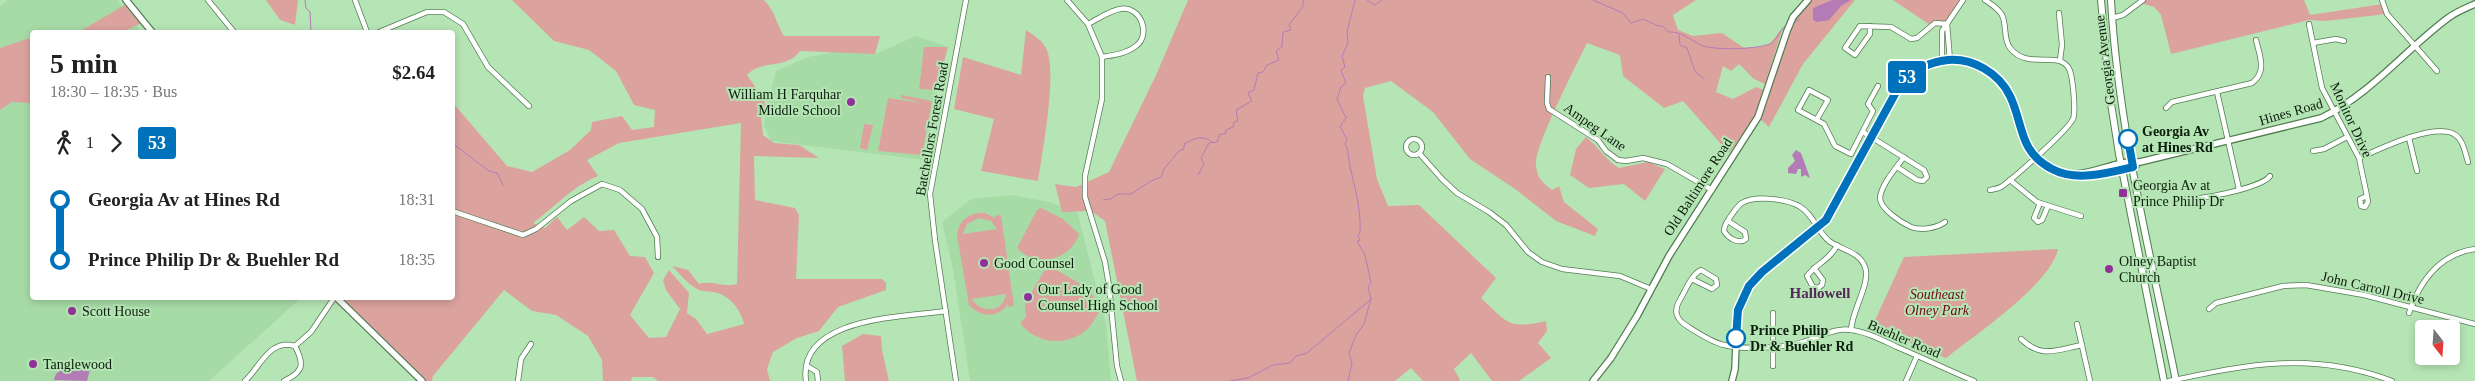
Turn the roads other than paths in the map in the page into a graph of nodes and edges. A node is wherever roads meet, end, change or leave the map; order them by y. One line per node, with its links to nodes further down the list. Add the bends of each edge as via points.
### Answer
1 (126, 0): 20 (street)
2 (208, 0): 21 (street)
3 (355, 0): 22 (street)
4 (966, 0): 79 (street, Batchellors Forest Road, via 930,194)
5 (1067, 0): 16 (street)
6 (1808, 0): 58 (street, Old Baltimore Road, via 1793,17 1787,31 1758,117)
7 (1963, 0): 17 (street)
8 (1985, 0): 30 (street, via 2001,14 2011,50 2030,60)
9 (2101, 0): 52 (main road, Georgia Avenue, via 2110,97)
10 (2111, 0): 15 (main road, Georgia Avenue)
11 (2143, 0): 15 (street, via 2123,15)
12 (2382, 0): 27 (street, via 2387,14)
13 (2475, 4): 27 (street, Hines Road, via 2449,17)
14 (2059, 12): 30 (street)
15 (2112, 18): 51 (main road, Georgia Avenue)
16 (1088, 24): 28 (street); 28 (street, via 1121,9 1130,9 1143,24 1143,35 1137,46)
17 (1947, 24): 19 (street, via 1935,23 1918,38 1911,39 1891,27); 29 (street); 31 (street, via 1941,36)
18 (2309, 24): 26 (street, Monitor Drive)
19 (1870, 26): 19 (street, via 1860,26 1845,48 1855,55 1870,34)
20 (150, 30)
21 (232, 30)
22 (366, 30)
23 (384, 30): 36 (street, via 427,12 453,16 464,25 492,71)
24 (2256, 40): 35 (street, via 2262,67 2257,79)
25 (2344, 41): 26 (street, via 2336,39)
26 (2313, 44): 38 (street, Monitor Drive, via 2322,88)
27 (2414, 46): 32 (street); 38 (street, Hines Road)
28 (1102, 57): 101 (street, via 1102,99 1085,176 1086,197 1110,286)
29 (1950, 60): 31 (street); 48 (street, via 1978,65 2000,80 2010,96 2023,140)
30 (2060, 60): 48 (street, via 2071,72 2074,116)
31 (1942, 61): 41 (street, via 1924,66 1906,78)
32 (2437, 71)
33 (1548, 77): 58 (street, Ampeg Lane, via 1549,109 1598,140 1618,160 1643,158 1663,163)
34 (1878, 86): 40 (street, via 1868,104 1873,111)
35 (2217, 92): 37 (street, via 2172,102); 44 (street)
36 (529, 106)
37 (2166, 108)
38 (2334, 112): 42 (street, Monitor Drive); 44 (street, Hines Road, via 2306,123)
39 (1817, 119): 39 (street, via 1828,100 1809,90 1798,110); 40 (street, via 1824,124 1835,146 1851,154)
40 (1863, 132): 41 (street)
41 (1872, 136): 47 (street); 68 (street, via 1834,209)
42 (2347, 137): 45 (street); 49 (street, Monitor Drive)
43 (2409, 138): 49 (street); 50 (street, via 2442,131 2451,133 2460,140); 54 (street)
44 (2228, 141): 51 (street, Hines Road); 57 (street)
45 (2313, 151)
46 (1419, 153): 74 (street, via 1442,179 1500,221 1528,252 1542,262 1562,269 1620,276)
47 (1904, 157): 53 (street); 53 (street, via 1926,172 1926,179 1917,180)
48 (2035, 157): 52 (street, via 2053,170 2085,177); 56 (street)
49 (2359, 158): 60 (street, Monitor Drive)
50 (2468, 162)
51 (2133, 164): 52 (street); 108 (main road, Georgia Avenue)
52 (2121, 166): 107 (main road, Georgia Avenue)
53 (1897, 167): 67 (street, via 1882,191 1880,202 1883,207 1912,227 1940,226)
54 (2417, 171)
55 (2270, 176): 57 (street, via 2264,183)
56 (2010, 180): 59 (street); 62 (street)
57 (2240, 189): 61 (street, via 2188,201)
58 (1712, 190): 74 (street, Old Baltimore Road)
59 (1990, 190)
60 (2367, 196)
61 (2179, 199)
62 (2040, 203): 63 (street); 63 (street, via 2034,218 2038,222)
63 (2048, 206): 65 (street)
64 (455, 212): 71 (street, via 523,235 536,229 571,201 602,184 611,185 642,209 657,237)
65 (2081, 216)
66 (1728, 221): 66 (street, via 1745,232 1744,241 1738,242 1725,234 1724,227); 68 (street, via 1741,203 1761,199 1798,206 1807,212)
67 (1945, 222)
68 (1818, 228): 69 (street); 89 (street, via 1749,286 1738,310)
69 (1837, 245): 72 (street, via 1832,255); 83 (street, via 1856,255 1866,272)
70 (2475, 249): 78 (street, via 2440,263 2420,287)
71 (658, 258)
72 (1814, 268)
73 (1692, 279): 73 (street, via 1712,289 1717,285 1716,279 1701,270); 89 (street, Buehler Road, via 1677,306 1677,318 1716,342)
74 (1651, 289): 102 (street, Old Baltimore Road, via 1611,358)
75 (334, 300): 87 (street, via 311,332)
76 (337, 300): 96 (street)
77 (2209, 309): 78 (street, John Carroll Drive, via 2216,303 2293,284 2336,289)
78 (2410, 310): 82 (street, John Carroll Drive)
79 (946, 311): 91 (street, via 862,323 835,331 815,346); 100 (street, Batchellors Forest Road)
80 (1773, 313): 88 (street)
81 (2077, 324): 86 (street)
82 (2475, 324)
83 (1851, 330): 88 (street, Buehler Road, via 1837,330 1793,345); 90 (street, Buehler Road)
84 (2021, 339): 86 (street, via 2041,352)
85 (531, 344): 97 (street, via 521,359)
86 (2082, 345): 106 (street)
87 (295, 346): 94 (street, via 286,343 274,347); 95 (street, via 300,370)
88 (1773, 346): 89 (street, Buehler Road); 92 (street)
89 (1735, 347): 103 (street)
90 (1917, 356): 104 (street); 105 (street, Buehler Road)
91 (807, 366): 98 (street); 99 (street, via 818,372)
92 (1773, 366)
93 (2377, 375): 108 (street, via 2342,366 2287,363 2242,366); 109 (street); 110 (street)
94 (245, 381)
95 (284, 381)
96 (422, 381)
97 (518, 381)
98 (806, 381)
99 (818, 381)
100 (956, 381)
101 (1121, 381)
102 (1593, 381)
103 (1732, 381)
104 (1906, 381)
105 (1974, 381)
106 (2090, 381)
107 (2164, 381)
108 (2174, 381)
109 (2373, 381)
110 (2392, 381)

